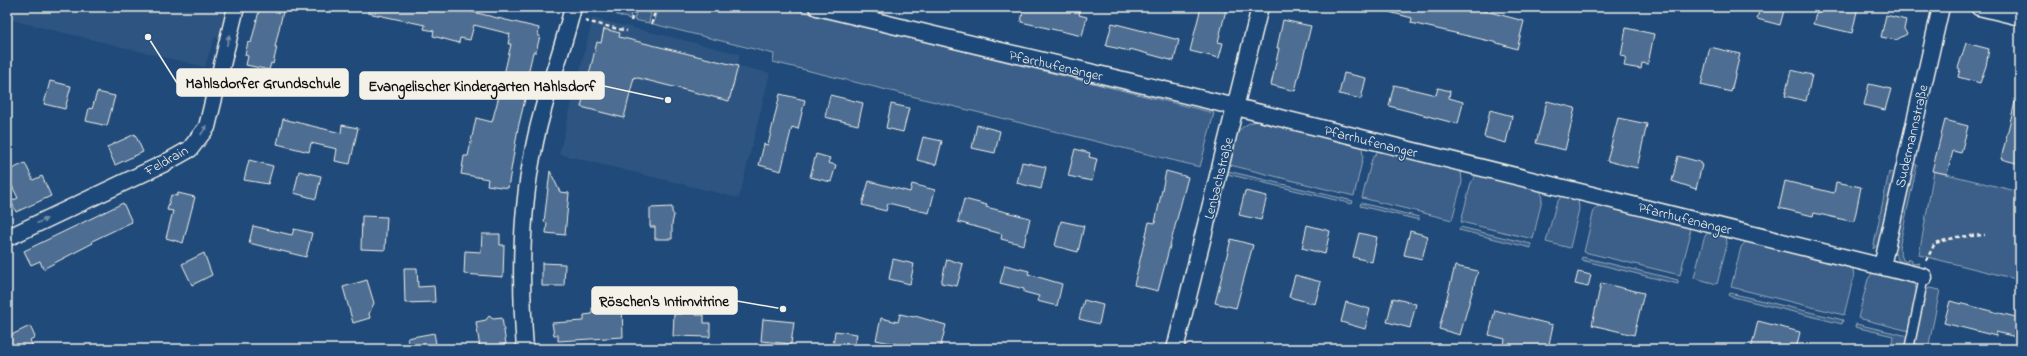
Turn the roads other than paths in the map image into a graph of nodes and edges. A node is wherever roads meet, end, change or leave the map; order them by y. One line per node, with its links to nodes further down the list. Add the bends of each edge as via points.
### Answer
1 (236, 7): 9 (street, Feldrain, one-way to 1, via 190,149 208,127)
2 (816, 7): 8 (street, Pfarrhufenanger)
3 (1260, 7): 8 (street, Lenbachstraße)
4 (1941, 7): 10 (street, Sudermannstraße)
5 (1979, 7): 7 (street)
6 (572, 12): 12 (street, via 534,147 522,253)
7 (2020, 18)
8 (1236, 107): 10 (street, Pfarrhufenanger); 13 (street, Lenbachstraße)
9 (7, 238)
10 (1882, 266): 11 (street, Pfarrhufenanger)
11 (1923, 277): 14 (lane)
12 (525, 349)
13 (1176, 349)
14 (1909, 349)

